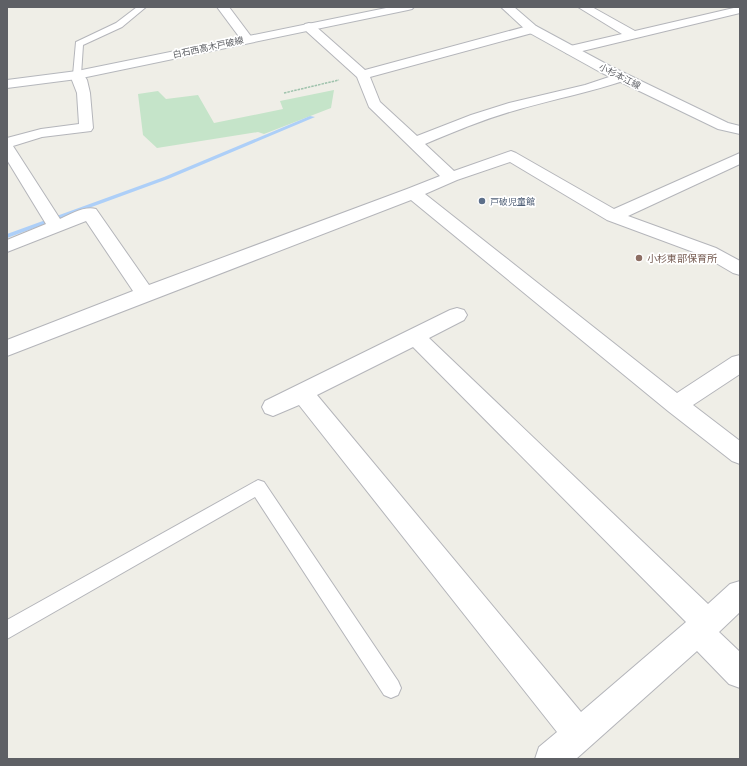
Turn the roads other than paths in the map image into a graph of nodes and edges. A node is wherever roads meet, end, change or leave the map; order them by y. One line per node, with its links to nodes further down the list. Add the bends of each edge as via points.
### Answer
1 (142, 7): 12 (lane, via 118,25 79,44)
2 (223, 7): 10 (street)
3 (408, 7): 7 (street, 白石西高木戸破線)
4 (507, 7): 8 (street, 小杉本江線)
5 (584, 7): 9 (street)
6 (740, 10): 9 (street)
7 (309, 27): 10 (street, 白石西高木戸破線); 13 (street)
8 (532, 29): 11 (street, 小杉本江線); 13 (street)
9 (633, 35): 11 (street)
10 (247, 39): 12 (street, 白石西高木戸破線)
11 (570, 50): 14 (street, 小杉本江線)
12 (76, 75): 15 (street, 白石西高木戸破線); 18 (street, via 79,78 84,102 86,128 41,134)
13 (363, 75): 17 (street, via 374,104)
14 (621, 77): 16 (street, 小杉本江線, via 723,126); 17 (street, via 589,88 508,108)
15 (7, 84)
16 (740, 130)
17 (416, 142): 21 (street)
18 (7, 143)
19 (7, 148): 24 (street)
20 (740, 158): 23 (street)
21 (451, 176): 22 (street); 23 (street, via 511,156)
22 (413, 192): 27 (street); 33 (street)
23 (613, 216): 26 (street, via 710,252)
24 (56, 226): 25 (street); 27 (street, via 90,213)
25 (7, 246)
26 (740, 269)
27 (144, 294): 30 (street)
28 (457, 314): 29 (street)
29 (415, 337): 32 (street); 37 (street)
30 (7, 348)
31 (740, 363): 33 (street)
32 (302, 393): 34 (street); 41 (street)
33 (676, 405): 35 (street)
34 (273, 407)
35 (740, 454)
36 (740, 594): 37 (street)
37 (702, 626): 39 (street); 41 (street)
38 (7, 630): 40 (lane, via 258,487)
39 (740, 673)
40 (391, 688)
41 (579, 734): 42 (street)
42 (551, 759)

